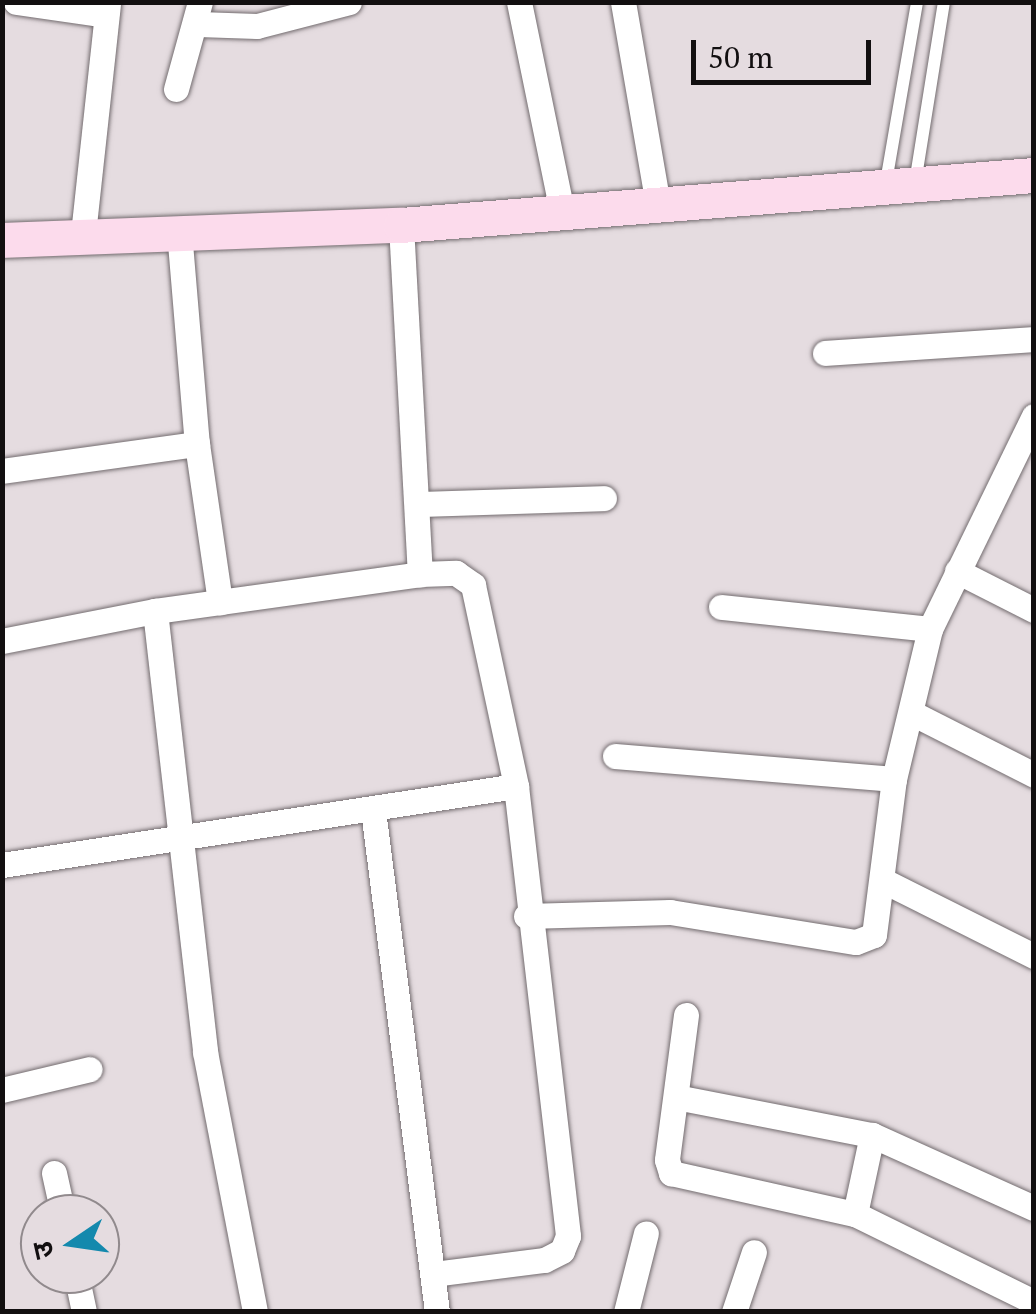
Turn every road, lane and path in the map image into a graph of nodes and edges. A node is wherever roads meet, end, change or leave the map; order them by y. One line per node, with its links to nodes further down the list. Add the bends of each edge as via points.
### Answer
1 (16, 2): 7 (street)
2 (350, 2): 8 (street, via 258,26)
3 (519, 2): 13 (street)
4 (623, 2): 12 (street)
5 (917, 2): 11 (lane)
6 (944, 2): 11 (lane)
7 (107, 9): 16 (street)
8 (199, 13): 9 (street)
9 (176, 89)
10 (1034, 175): 11 (street)
11 (901, 184): 12 (street)
12 (658, 204): 13 (street)
13 (562, 211): 14 (street)
14 (400, 225): 15 (street); 25 (street)
15 (179, 231): 16 (street); 21 (street)
16 (83, 234): 17 (street)
17 (2, 240)
18 (1034, 339): 19 (street)
19 (825, 353)
20 (1034, 416): 22 (street)
21 (197, 444): 23 (street); 28 (street)
22 (1028, 447): 26 (street)
23 (2, 472)
24 (604, 498): 25 (street)
25 (417, 504): 27 (street)
26 (957, 570): 30 (street); 32 (street)
27 (420, 574): 28 (street); 38 (street, via 456,573 478,594)
28 (220, 602): 31 (street)
29 (720, 608): 32 (street)
30 (1034, 610)
31 (155, 611): 33 (street); 40 (street)
32 (930, 629): 34 (street)
33 (2, 641)
34 (912, 712): 36 (street); 37 (street)
35 (615, 756): 37 (street)
36 (1034, 776)
37 (894, 780): 42 (street)
38 (516, 786): 39 (street); 43 (street)
39 (373, 810): 40 (street); 56 (street)
40 (176, 834): 41 (street); 58 (street, via 205,1052)
41 (2, 866)
42 (884, 881): 43 (street, via 880,929 856,942 670,912); 44 (street)
43 (526, 916): 56 (street, via 566,1245 544,1260)
44 (1034, 956)
45 (686, 1015): 48 (street)
46 (90, 1070): 47 (street)
47 (2, 1090)
48 (676, 1097): 49 (street); 53 (street, via 667,1160 676,1176)
49 (872, 1135): 52 (street); 53 (street)
50 (54, 1173): 51 (street)
51 (58, 1194)
52 (1034, 1208)
53 (855, 1214): 57 (street)
54 (646, 1233): 60 (street)
55 (754, 1252): 61 (street)
56 (433, 1274): 59 (street)
57 (1034, 1302)
58 (255, 1312)
59 (437, 1312)
60 (626, 1312)
61 (734, 1312)

